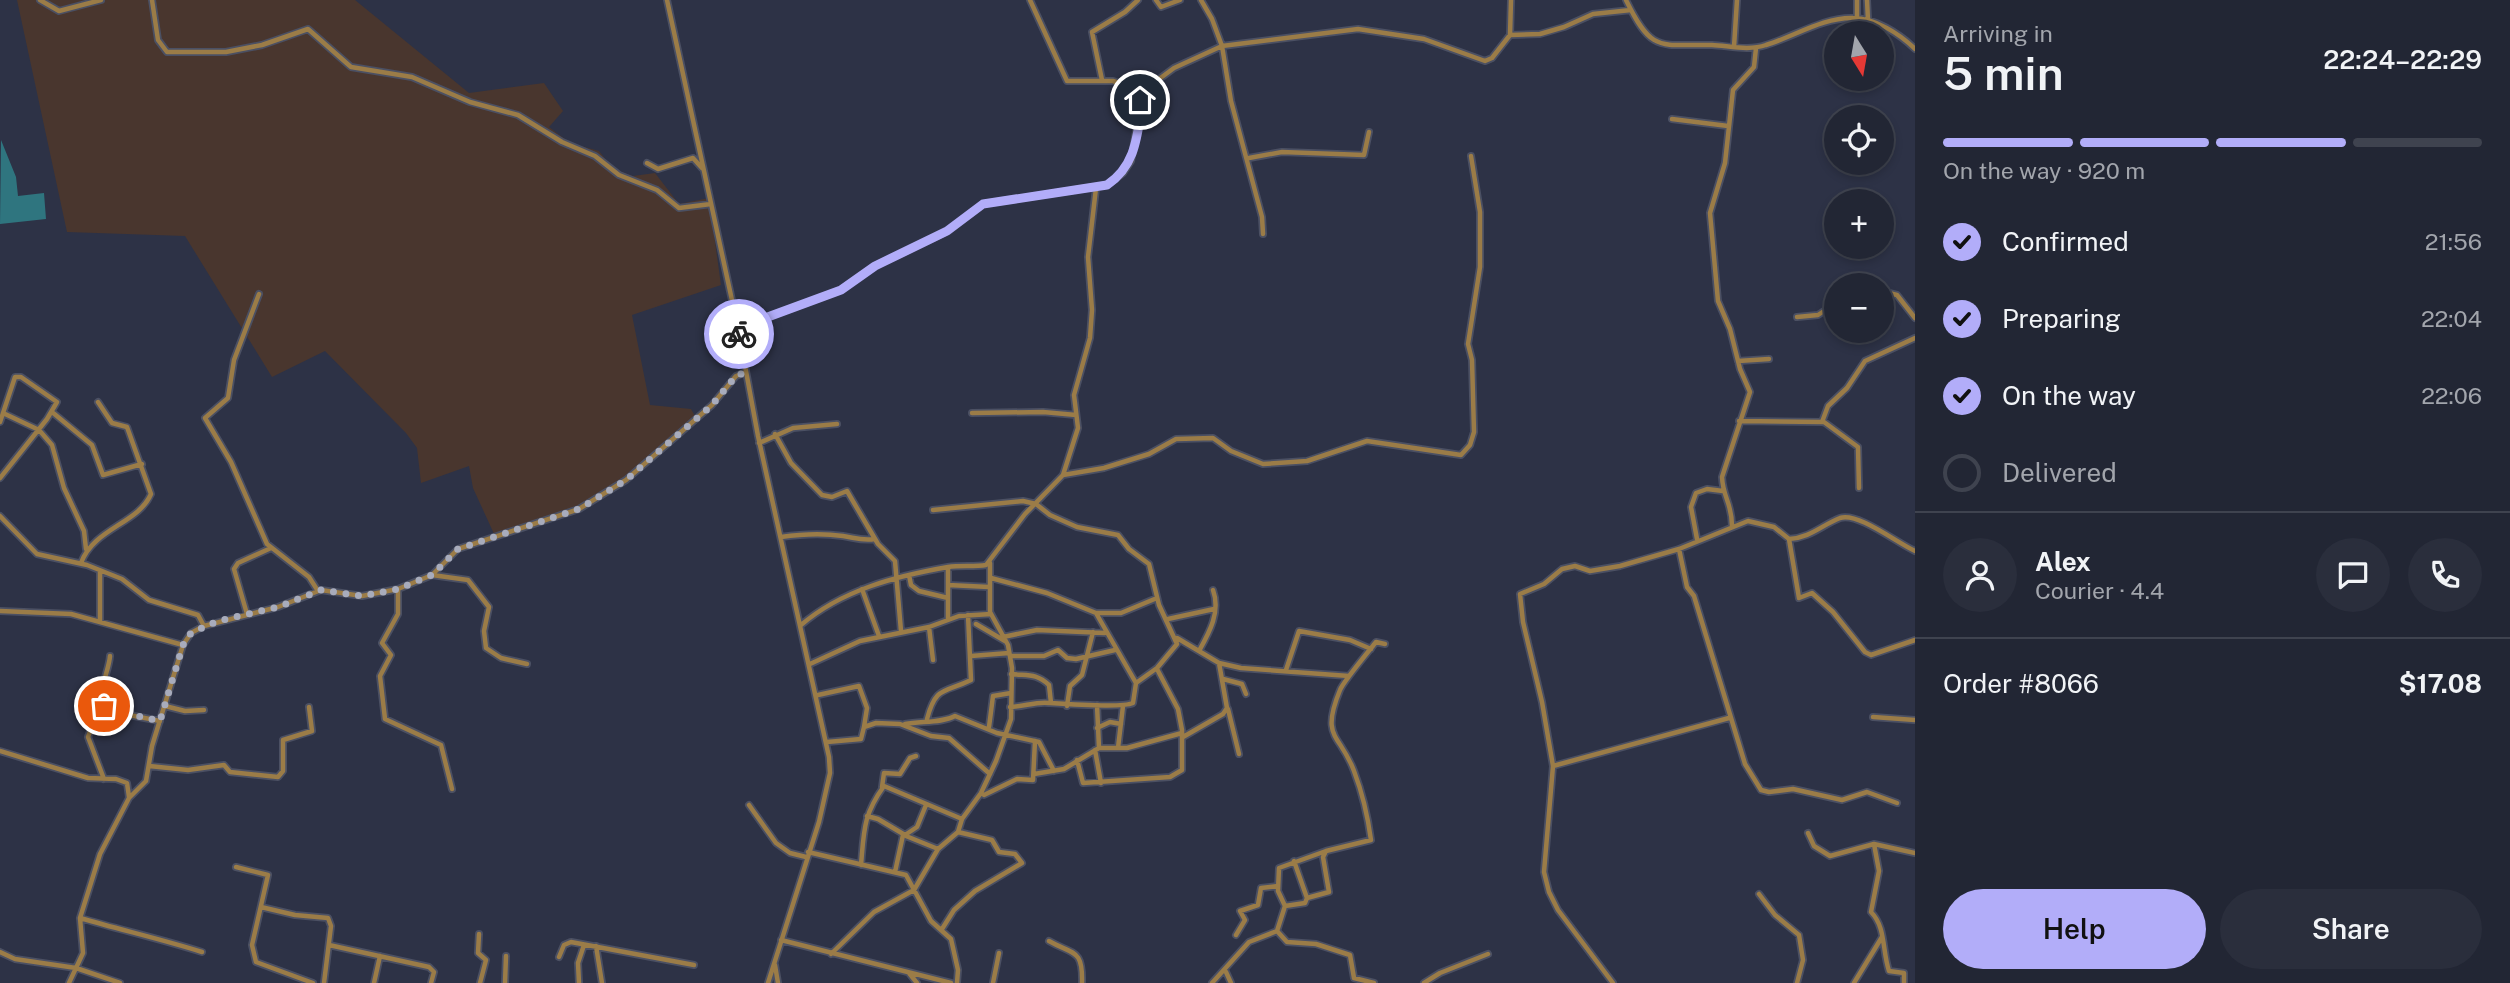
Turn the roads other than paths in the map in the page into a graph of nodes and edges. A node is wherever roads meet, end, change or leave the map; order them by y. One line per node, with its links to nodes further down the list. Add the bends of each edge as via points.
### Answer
1 (40, 0): 2 (street, via 60,11)
2 (101, 0)
3 (152, 0): 34 (street, via 158,40 167,52 226,52 262,46 308,29 351,67 412,77 470,102 518,115 595,156 619,175 657,190 679,208)
4 (667, 0): 32 (street)
5 (1030, 0): 24 (street, via 1067,80)
6 (1138, 0): 24 (street, via 1092,32)
7 (1156, 0): 8 (street, via 1166,7)
8 (1180, 0)
9 (1201, 0): 20 (street)
10 (1511, 0): 18 (street)
11 (1626, 0): 15 (street)
12 (1737, 0): 21 (street)
13 (1857, 0): 16 (street)
14 (1867, 0): 17 (street)
15 (1631, 10): 18 (street, via 1594,14 1540,34); 21 (street, via 1645,31 1669,46)
16 (1857, 18): 17 (street); 23 (street, via 1839,19)
17 (1868, 20): 22 (street)
18 (1510, 35): 20 (street, via 1485,61 1424,39 1363,29)
19 (1915, 40): 22 (street)
20 (1222, 46): 25 (street, via 1174,68); 30 (street, via 1231,101)
21 (1734, 47): 23 (street)
22 (1913, 47)
23 (1756, 48): 27 (street, via 1754,67 1733,90)
24 (1102, 80): 25 (street)
25 (1143, 91): 33 (street, via 1130,161 1118,178)
26 (1672, 119): 27 (street)
27 (1728, 126): 44 (street, via 1724,163 1710,213 1716,293)
28 (1370, 132): 30 (street, via 1363,155 1282,152)
29 (1471, 156): 59 (street, via 1480,212 1480,267 1468,344 1474,432 1466,452 1456,455 1367,441 1307,461 1263,464 1213,438 1180,439 1104,468)
30 (1249, 158): 35 (street)
31 (647, 163): 32 (street, via 658,169 693,158)
32 (704, 172): 34 (street)
33 (1096, 188): 41 (street, via 983,204 947,231 875,266 841,290); 50 (street, via 1088,257 1090,338 1074,395)
34 (711, 204): 41 (street)
35 (1263, 234)
36 (259, 294): 71 (street, via 234,360 228,398 205,418)
37 (1894, 294): 40 (street)
38 (1824, 311): 39 (street)
39 (1797, 317)
40 (1915, 318)
41 (738, 328): 45 (street)
42 (1915, 338): 53 (street, via 1868,359 1832,401)
43 (1769, 359): 44 (street)
44 (1738, 362): 51 (street, via 1750,392)
45 (746, 372): 57 (street); 79 (street, via 736,376 712,405 626,480 579,509 458,549)
46 (98, 402): 58 (street, via 112,423 127,427)
47 (52, 412): 48 (street, via 57,402 18,376); 55 (street); 58 (street, via 92,445 103,475)
48 (3, 413): 52 (street); 55 (street)
49 (972, 414): 50 (street)
50 (1076, 415): 59 (street, via 1078,428)
51 (1739, 421): 53 (street); 62 (street, via 1723,470)
52 (0, 422)
53 (1822, 422): 61 (street, via 1858,447)
54 (837, 424): 56 (street, via 804,426)
55 (39, 430): 60 (street); 73 (street, via 55,454 64,488 84,531)
56 (775, 435): 57 (street); 68 (street, via 792,463 822,495 832,497 847,491)
57 (760, 443): 67 (street)
58 (142, 464): 73 (street, via 152,494 148,501)
59 (1063, 475): 63 (street)
60 (0, 478)
61 (1859, 488)
62 (1723, 491): 66 (street, via 1732,508); 69 (street, via 1696,493 1691,507)
63 (1036, 504): 64 (street); 76 (street); 90 (street, via 1077,527 1121,537 1149,564)
64 (933, 510)
65 (0, 516): 75 (street, via 37,554)
66 (1732, 526): 69 (street); 70 (street, via 1758,522)
67 (781, 537): 68 (street, via 814,534); 101 (street)
68 (875, 539): 81 (street, via 892,556)
69 (1697, 539): 72 (street)
70 (1789, 539): 74 (street, via 1812,534 1839,518 1855,517); 110 (street, via 1799,598 1812,593 1865,652 1874,654)
71 (271, 548): 88 (street, via 309,578); 94 (street, via 234,569)
72 (1679, 549): 143 (street); 164 (street, via 1592,571 1567,567 1545,584 1521,594)
73 (86, 550): 75 (street)
74 (1915, 551)
75 (81, 563): 78 (street)
76 (990, 563): 77 (street); 82 (street)
77 (948, 568): 80 (street); 83 (street)
78 (100, 571): 99 (street); 102 (street, via 126,582 149,600 198,615)
79 (432, 575): 85 (street); 122 (street, via 468,580 489,607 486,648 501,658)
80 (909, 575): 81 (street); 89 (street, via 915,589)
81 (898, 578): 86 (street); 104 (street)
82 (991, 578): 84 (street); 93 (street)
83 (948, 585): 84 (street); 89 (street)
84 (989, 587): 95 (street)
85 (398, 589): 88 (street, via 362,596); 171 (street, via 398,614 382,643 391,655 380,676 383,715 441,745)
86 (862, 589): 101 (street); 107 (street)
87 (1213, 590): 91 (street)
88 (318, 591): 94 (street)
89 (948, 598): 97 (street)
90 (1157, 598): 93 (street, via 1121,613); 98 (street)
91 (1215, 609): 98 (street); 115 (street, via 1213,625)
92 (0, 611): 99 (street, via 54,612)
93 (1096, 613): 106 (street)
94 (247, 614): 102 (street)
95 (991, 614): 96 (street); 109 (street)
96 (968, 615): 97 (street); 118 (street)
97 (948, 619): 103 (street)
98 (1168, 619): 108 (street)
99 (100, 621): 112 (street)
100 (976, 624): 109 (street)
101 (801, 625): 123 (street)
102 (204, 626): 112 (street, via 191,633)
103 (929, 627): 104 (street); 120 (street)
104 (901, 631): 107 (street)
105 (1093, 632): 106 (street); 109 (street, via 1037,630); 119 (street)
106 (1105, 633): 114 (street)
107 (879, 636): 123 (street)
108 (1176, 638): 115 (street); 124 (street, via 1176,647)
109 (1004, 639): 116 (street)
110 (1915, 640)
111 (1385, 644): 113 (street, via 1377,641)
112 (183, 645): 135 (street)
113 (1371, 649): 125 (street, via 1350,640 1299,631); 127 (street)
114 (1115, 650): 119 (street); 129 (street)
115 (1199, 651): 121 (street)
116 (1010, 654): 118 (street); 119 (street, via 1044,656 1058,650 1068,658); 126 (street)
117 (110, 656): 141 (street, via 101,695)
118 (971, 656): 145 (street, via 971,680 935,697)
119 (1087, 658): 137 (street, via 1080,678 1070,687)
120 (933, 660)
121 (1219, 663): 125 (street); 128 (street)
122 (527, 664)
123 (810, 664): 132 (street)
124 (1157, 668): 129 (street); 154 (street, via 1176,704)
125 (1286, 670): 127 (street)
126 (1011, 674): 130 (street); 133 (street, via 1042,678 1049,685)
127 (1349, 676): 184 (street, via 1339,691 1332,730 1353,768 1371,840)
128 (1223, 679): 131 (street, via 1242,684); 140 (street)
129 (1136, 683): 138 (street, via 1133,703)
130 (1011, 693): 139 (street); 152 (street, via 993,696)
131 (1246, 694)
132 (818, 695): 150 (street, via 859,686 868,711); 156 (street)
133 (1051, 703): 137 (street); 139 (street)
134 (1097, 705): 137 (street); 138 (street); 151 (street)
135 (165, 706): 142 (street); 147 (street)
136 (309, 706): 163 (street, via 312,732 283,740 283,771 278,777 230,772 224,765 188,770)
137 (1067, 706)
138 (1123, 706): 149 (street)
139 (1010, 707): 153 (street)
140 (1227, 708): 154 (street); 160 (street)
141 (109, 710): 147 (street); 168 (street, via 94,721 88,737)
142 (204, 710)
143 (1729, 718): 164 (street); 174 (street, via 1751,776 1763,791 1793,789 1842,800 1867,792)
144 (1872, 718): 146 (street)
145 (927, 719): 148 (street); 152 (street, via 947,721 955,716)
146 (1915, 720)
147 (160, 721): 163 (street)
148 (902, 724): 150 (street); 166 (street, via 954,740)
149 (1121, 724): 151 (street); 157 (street)
150 (864, 727): 156 (street, via 862,739)
151 (1097, 727): 158 (street)
152 (989, 728): 153 (street)
153 (1004, 735): 155 (street); 166 (street)
154 (1183, 735): 157 (street); 169 (street, via 1182,770 1176,775)
155 (1035, 741): 165 (street, via 1044,747); 167 (street)
156 (827, 742): 186 (street, via 830,773)
157 (1118, 748): 158 (street)
158 (1097, 749): 162 (street); 169 (street)
159 (0, 751): 168 (street)
160 (1239, 754)
161 (916, 756): 170 (street, via 900,774 884,773)
162 (1077, 760): 165 (street); 169 (street, via 1080,781)
163 (149, 766): 173 (street, via 146,781)
164 (1553, 766): 244 (street, via 1543,859 1549,892)
165 (1054, 771): 167 (street)
166 (990, 774): 172 (street)
167 (1034, 774): 172 (street, via 1033,780 1017,779)
168 (104, 779): 173 (street, via 127,783)
169 (1101, 783)
170 (882, 788): 175 (street, via 887,786); 177 (street)
171 (452, 789)
172 (981, 793): 178 (street)
173 (129, 798): 197 (street, via 100,854)
174 (1897, 803)
175 (926, 804): 178 (street); 181 (street, via 917,827)
176 (749, 805): 186 (street, via 776,843 790,853)
177 (867, 816): 181 (street); 188 (street)
178 (962, 819): 179 (street)
179 (957, 832): 183 (street); 198 (street, via 992,840 999,852 1014,854 1022,862 975,891)
180 (1808, 833): 182 (street, via 1814,846 1830,856)
181 (904, 835): 183 (street); 190 (street)
182 (1874, 845): 185 (street); 202 (street, via 1879,872 1871,907)
183 (938, 849): 192 (street)
184 (1326, 851): 187 (street); 194 (street, via 1329,892)
185 (1915, 853)
186 (807, 855): 188 (street); 203 (street)
187 (1294, 861): 191 (street, via 1279,868); 194 (street)
188 (861, 865): 190 (street)
189 (236, 867): 196 (street, via 268,875)
190 (895, 872): 192 (street, via 906,875)
191 (1278, 886): 195 (street); 201 (street, via 1261,888 1258,905 1240,911 1245,920)
192 (914, 890): 198 (street, via 931,922); 211 (street, via 874,912)
193 (1759, 894): 245 (street, via 1798,936 1802,960)
194 (1307, 898): 195 (street, via 1305,903)
195 (1285, 906): 199 (street)
196 (261, 907): 206 (street, via 326,917 331,926); 224 (street, via 252,945 256,961)
197 (80, 918): 209 (street); 218 (street, via 83,953)
198 (942, 929): 236 (street, via 954,949)
199 (1277, 931): 219 (street, via 1254,938); 221 (street, via 1287,942 1316,944 1350,955)
200 (479, 934): 228 (street, via 478,953 486,960)
201 (1236, 935)
202 (1882, 937): 246 (street); 247 (street, via 1889,971 1903,973)
203 (780, 940): 211 (street); 216 (street)
204 (1049, 940): 238 (street, via 1075,952 1082,962)
205 (584, 944): 207 (street); 215 (street, via 567,942); 230 (street, via 578,962)
206 (329, 945): 213 (street); 225 (street)
207 (596, 946): 217 (street); 231 (street)
208 (0, 952): 218 (street, via 15,959)
209 (202, 952)
210 (999, 953): 237 (street)
211 (831, 954): 220 (street)
212 (1488, 954): 243 (street)
213 (380, 956): 226 (street); 227 (street, via 429,967 434,972)
214 (506, 956): 229 (street)
215 (559, 957)
216 (775, 960): 232 (street); 233 (street)
217 (694, 965)
218 (76, 968): 222 (street); 223 (street)
219 (1226, 971): 239 (street); 240 (street)
220 (908, 973): 234 (street); 235 (street)
221 (1352, 975): 241 (street); 242 (street)
222 (69, 983)
223 (120, 983)
224 (313, 983)
225 (324, 983)
226 (374, 983)
227 (431, 983)
228 (480, 983)
229 (505, 983)
230 (579, 983)
231 (602, 983)
232 (768, 983)
233 (778, 983)
234 (917, 983)
235 (951, 983)
236 (957, 983)
237 (993, 983)
238 (1082, 983)
239 (1213, 983)
240 (1231, 983)
241 (1350, 983)
242 (1374, 983)
243 (1424, 983)
244 (1613, 983)
245 (1797, 983)
246 (1854, 983)
247 (1904, 983)

